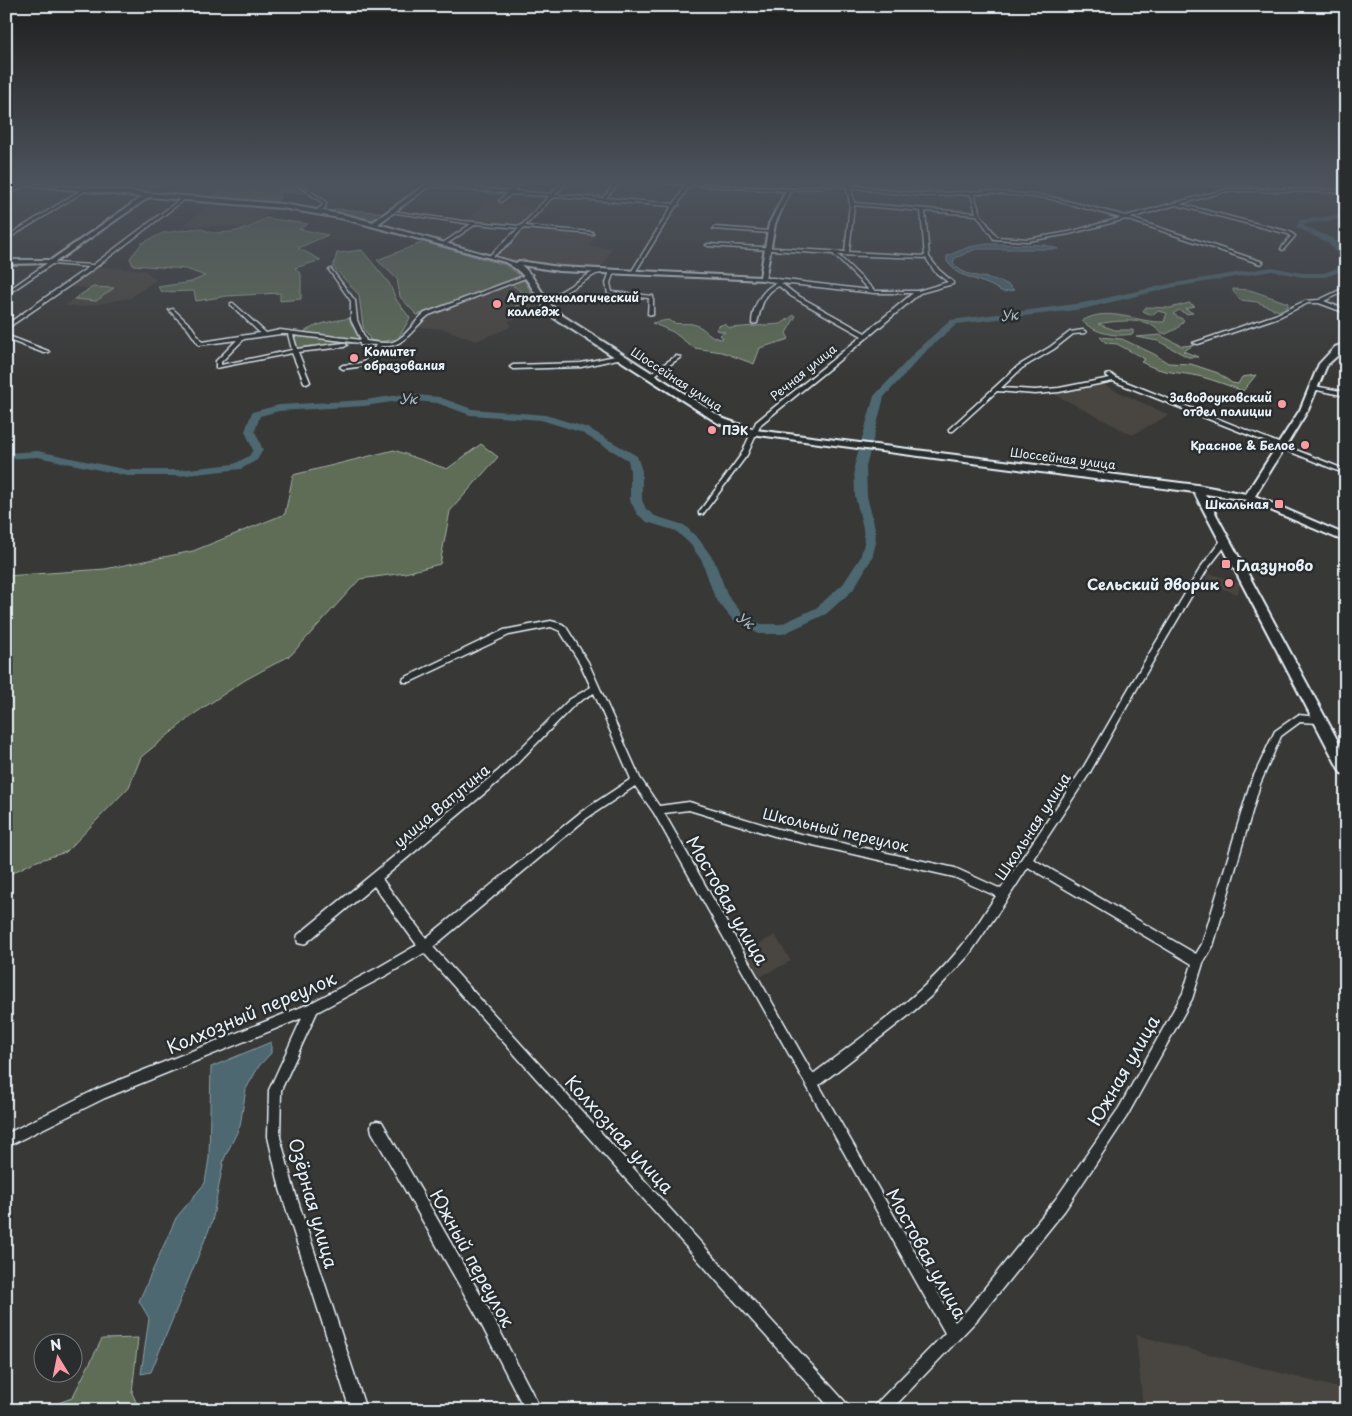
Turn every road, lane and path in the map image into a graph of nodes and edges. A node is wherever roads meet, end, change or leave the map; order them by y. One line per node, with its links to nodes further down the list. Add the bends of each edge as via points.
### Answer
1 (70, 249): 18 (street)
2 (115, 249): 20 (street)
3 (464, 249): 14 (street, Шоссейная улица)
4 (500, 249): 14 (street)
5 (649, 249): 24 (street)
6 (756, 249): 10 (street)
7 (847, 249): 12 (street)
8 (926, 249): 15 (street)
9 (1220, 249): 19 (street)
10 (767, 250): 11 (street); 26 (street)
11 (794, 251): 13 (street)
12 (847, 253): 13 (street); 15 (street)
13 (834, 254): 30 (street)
14 (492, 257): 16 (street, Шоссейная улица)
15 (927, 257): 31 (street, Речная улица, via 951,283)
16 (507, 261): 21 (street); 25 (street, Шоссейная улица)
17 (6, 262): 18 (street)
18 (52, 262): 20 (street); 32 (street)
19 (1261, 263)
20 (92, 266): 40 (street)
21 (560, 269): 23 (street); 25 (street)
22 (331, 270): 48 (street, via 353,301 354,320)
23 (609, 272): 24 (street); 33 (street, via 596,273); 38 (street, via 610,293 651,297)
24 (634, 272): 26 (street)
25 (531, 275): 49 (street, via 427,314 416,322 405,339 395,344); 53 (street, Шоссейная улица, via 552,312)
26 (762, 279): 27 (street)
27 (774, 279): 28 (street); 30 (street)
28 (779, 284): 39 (street, via 764,293); 44 (street)
29 (1346, 288): 34 (street)
30 (874, 292): 31 (street)
31 (918, 292): 44 (street, Речная улица)
32 (6, 294)
33 (555, 296)
34 (1320, 300): 37 (street); 47 (street)
35 (233, 304): 42 (street)
36 (171, 310): 46 (street, via 190,328 200,344)
37 (1346, 312)
38 (651, 314)
39 (754, 323)
40 (6, 328)
41 (1083, 332): 60 (street, via 1072,333 1020,367)
42 (264, 334): 43 (street); 46 (street)
43 (290, 334): 48 (street); 51 (street)
44 (866, 336): 63 (street, Речная улица, via 758,423)
45 (6, 337): 52 (street)
46 (243, 338): 51 (street, via 218,362 218,367)
47 (1196, 343)
48 (365, 344): 49 (street); 51 (street)
49 (379, 345): 55 (street, via 366,364)
50 (1346, 345): 59 (street, via 1323,364)
51 (294, 351): 58 (street)
52 (46, 352)
53 (620, 357): 56 (street, via 581,365); 57 (street, Шоссейная улица)
54 (678, 357): 57 (street)
55 (343, 367)
56 (512, 367)
57 (650, 376): 63 (street, Шоссейная улица, via 721,421)
58 (307, 382)
59 (1314, 388): 61 (street); 64 (street)
60 (996, 389): 62 (street); 64 (street, via 1060,390 1111,377)
61 (1346, 394)
62 (951, 430)
63 (754, 432): 66 (street, Шоссейная улица); 68 (street, Речная улица, via 744,455)
64 (1281, 447): 65 (street); 67 (street)
65 (1346, 472)
66 (1197, 488): 67 (street, Шоссейная улица); 70 (street)
67 (1249, 497): 69 (street, Шоссейная улица)
68 (701, 513)
69 (1346, 539)
70 (1225, 541): 73 (street); 77 (street, Школьная улица, via 1205,567 1086,771)
71 (407, 680): 72 (street, Мостовая улица, via 507,632 551,624 563,629 584,662)
72 (594, 689): 75 (street, Мостовая улица); 78 (street, улица Ватутина, via 572,702 501,774)
73 (1320, 720): 74 (street); 82 (street, Южная улица, via 1298,718 1278,734 1270,748 1255,784 1207,946)
74 (1346, 769)
75 (636, 780): 76 (street, Мостовая улица); 81 (street, Колхозный переулок, via 584,815)
76 (657, 810): 79 (street, Школьный переулок, via 689,806 778,833 955,873); 84 (street, Мостовая улица)
77 (1027, 861): 79 (street, Школьная улица); 82 (street)
78 (375, 879): 80 (street, улица Ватутина); 81 (street, Колхозная улица)
79 (1004, 895): 84 (street, Школьная улица, via 965,951 928,992)
80 (302, 939)
81 (424, 946): 83 (street, Колхозный переулок); 90 (street, Колхозная улица)
82 (1198, 961): 87 (street, Южная улица, via 1188,995 1123,1112 1060,1205)
83 (313, 1008): 86 (street, Колхозный переулок, via 101,1093); 88 (street, Озёрная улица, via 275,1090 274,1137 287,1189)
84 (812, 1083): 87 (street, Мостовая улица)
85 (377, 1127): 89 (street, Южный переулок)
86 (6, 1141)
87 (953, 1334): 91 (street, Южная улица)
88 (358, 1410)
89 (534, 1410)
90 (843, 1410)
91 (880, 1410)

